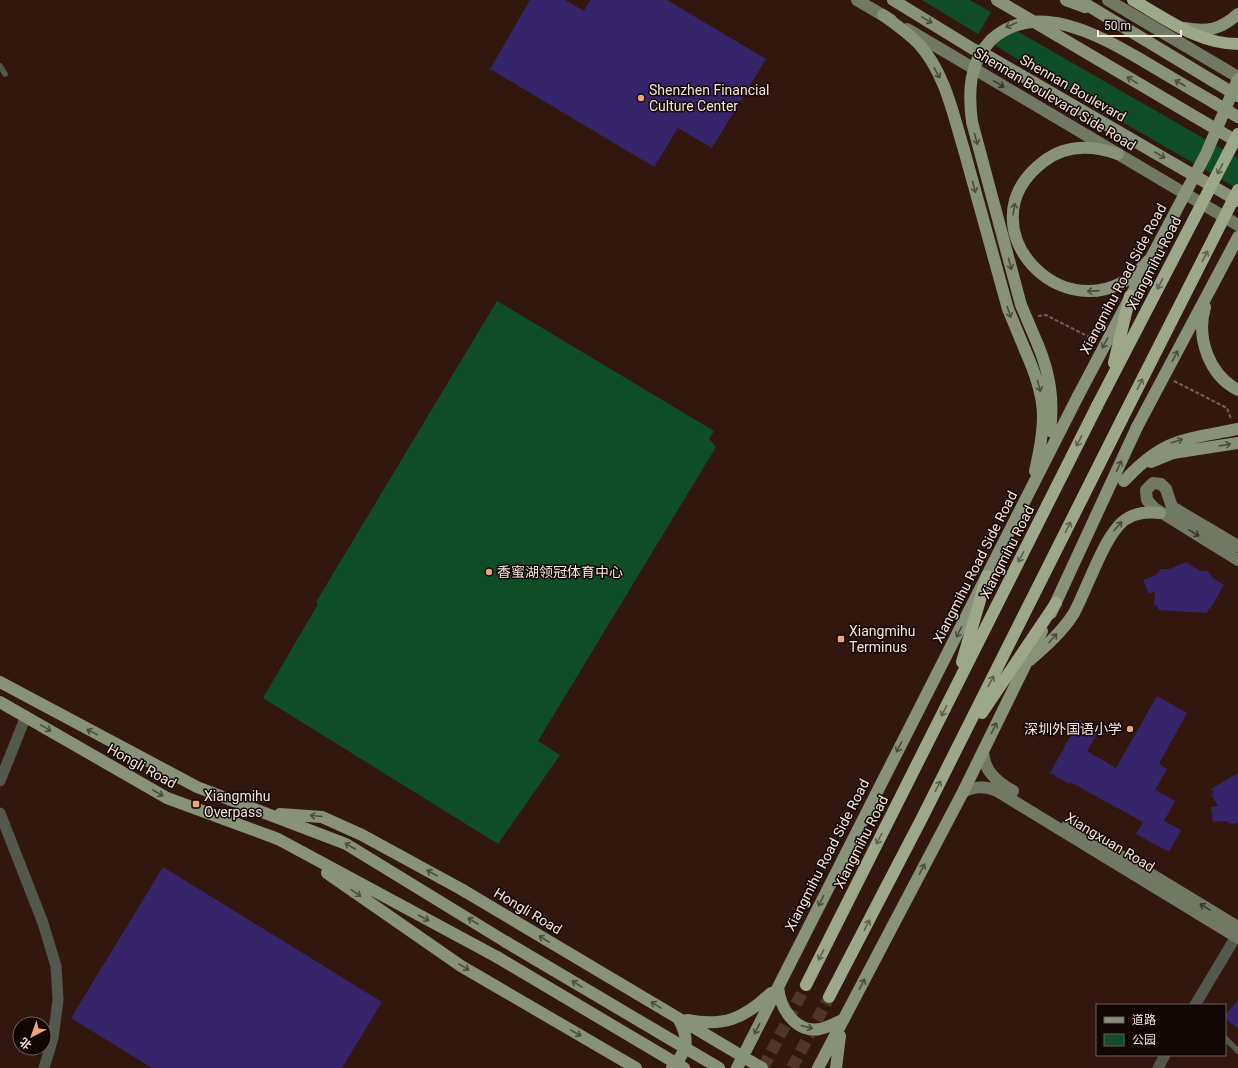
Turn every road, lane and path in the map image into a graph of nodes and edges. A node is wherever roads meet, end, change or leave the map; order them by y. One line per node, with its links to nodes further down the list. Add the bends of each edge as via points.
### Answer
1 (857, 0): 9 (street, Shennan Boulevard Side Road)
2 (893, 0): 22 (main road, Shennan Boulevard, one-way to 22, via 973,49)
3 (997, 0): 19 (main road, one-way to 3)
4 (1066, 0): 10 (main road)
5 (1079, 0): 10 (main road)
6 (1108, 0): 15 (street)
7 (1133, 0): 11 (highway)
8 (1238, 14): 11 (main road, via 1218,28 1207,30)
9 (883, 15): 20 (street, Shennan Boulevard Side Road, one-way to 20); 34 (main road, one-way to 34, bridge, via 919,45 930,61 950,103 1008,309 1039,384 1044,419 1039,455)
10 (1108, 18): 16 (main road)
11 (1179, 27): 12 (highway, via 1208,40)
12 (1238, 44)
13 (0, 66): 14 (lane)
14 (5, 74)
15 (1238, 78): 25 (main road, Xiangmihu Road Side Road, bridge, via 1206,154)
16 (1238, 96)
17 (1238, 117): 32 (main road, one-way to 32, bridge, via 1109,41 1079,26 1054,19 1039,18 1006,27 985,46 977,59 972,72 969,102 972,122 1019,298 1050,377 1052,414)
18 (1238, 134): 28 (highway, Xiangmihu Road, one-way to 28, bridge)
19 (1238, 142)
20 (1118, 154): 23 (street, Shennan Boulevard Side Road); 25 (main road, one-way to 20, bridge, via 1140,271 1118,285 1090,291 1076,290 1049,280 1035,269 1018,244 1013,214 1021,189 1037,167 1048,158 1075,148 1089,147)
21 (1238, 190): 47 (highway, one-way to 21, bridge)
22 (1238, 201)
23 (1238, 225)
24 (1238, 237): 26 (main road, bridge)
25 (1150, 259): 27 (main road, Xiangmihu Road Side Road, bridge)
26 (1209, 293): 29 (main road, bridge, via 1202,326 1205,349 1212,366 1223,379); 36 (main road, one-way to 26, bridge, via 1137,427)
27 (1130, 296): 28 (highway, bridge); 32 (main road, Xiangmihu Road Side Road, one-way to 32, bridge)
28 (1109, 382): 43 (highway, Xiangmihu Road, one-way to 43, bridge)
29 (1238, 390)
30 (1238, 429): 33 (main road, one-way to 30, bridge, via 1152,454 1173,442)
31 (1238, 442): 33 (main road, one-way to 31, bridge, via 1152,462 1173,453)
32 (1046, 460): 34 (main road, Xiangmihu Road Side Road)
33 (1124, 481): 36 (main road, via 1111,495)
34 (1027, 497): 39 (main road, Xiangmihu Road Side Road)
35 (1160, 512): 37 (street, via 1146,496 1148,486 1156,482 1166,489 1172,507); 38 (street, one-way to 38); 41 (main road, one-way to 35, via 1053,640 1073,613 1110,537 1121,522 1137,513)
36 (1092, 526): 40 (main road)
37 (1238, 546)
38 (1238, 560)
39 (987, 576): 43 (highway); 55 (main road, Xiangmihu Road Side Road, one-way to 55, via 862,817)
40 (1056, 603): 41 (main road); 47 (highway)
41 (1025, 665): 46 (main road, one-way to 41)
42 (0, 682): 51 (main road, Hongli Road, one-way to 42, via 197,787)
43 (953, 692): 54 (highway, Xiangmihu Road, one-way to 54)
44 (0, 702): 45 (main road, Hongli Road)
45 (26, 716): 48 (street); 52 (main road, Hongli Road, one-way to 52, via 167,798)
46 (983, 751): 49 (main road); 53 (street, Xiangxuan Road, one-way to 46, via 1001,784 988,770 983,760)
47 (954, 753): 56 (highway, one-way to 47)
48 (0, 781)
49 (963, 792): 53 (street, Xiangxuan Road, via 975,787 997,791); 59 (main road, one-way to 49)
50 (0, 813): 64 (street, via 43,923 56,966 57,1008 53,1038)
51 (267, 813): 58 (main road, Hongli Road, one-way to 51, via 462,889 362,835 322,817); 68 (main road, Hongli Road, one-way to 51, bridge, via 346,844)
52 (278, 839): 65 (main road, Hongli Road, one-way to 65, via 461,966); 67 (main road, Hongli Road, one-way to 67, bridge, via 497,957)
53 (1237, 934): 57 (street)
54 (806, 985)
55 (778, 987): 58 (main road, via 760,1004 732,1020 716,1023); 59 (main road, one-way to 59, via 783,1008 798,1024 819,1029); 62 (main road, Xiangmihu Road Side Road, one-way to 62)
56 (829, 996)
57 (1196, 1004)
58 (678, 1018): 62 (main road, Hongli Road); 66 (main road, via 685,1030 687,1042 682,1057)
59 (844, 1019): 71 (main road); 72 (main road)
60 (1226, 1039): 61 (lane)
61 (1238, 1051)
62 (743, 1056): 69 (main road, Xiangmihu Road Side Road); 70 (main road, Hongli Road)
63 (1164, 1056): 73 (street)
64 (44, 1068)
65 (636, 1068)
66 (672, 1068)
67 (684, 1068)
68 (719, 1068)
69 (737, 1068)
70 (762, 1068)
71 (818, 1068)
72 (836, 1068)
73 (1158, 1068)

